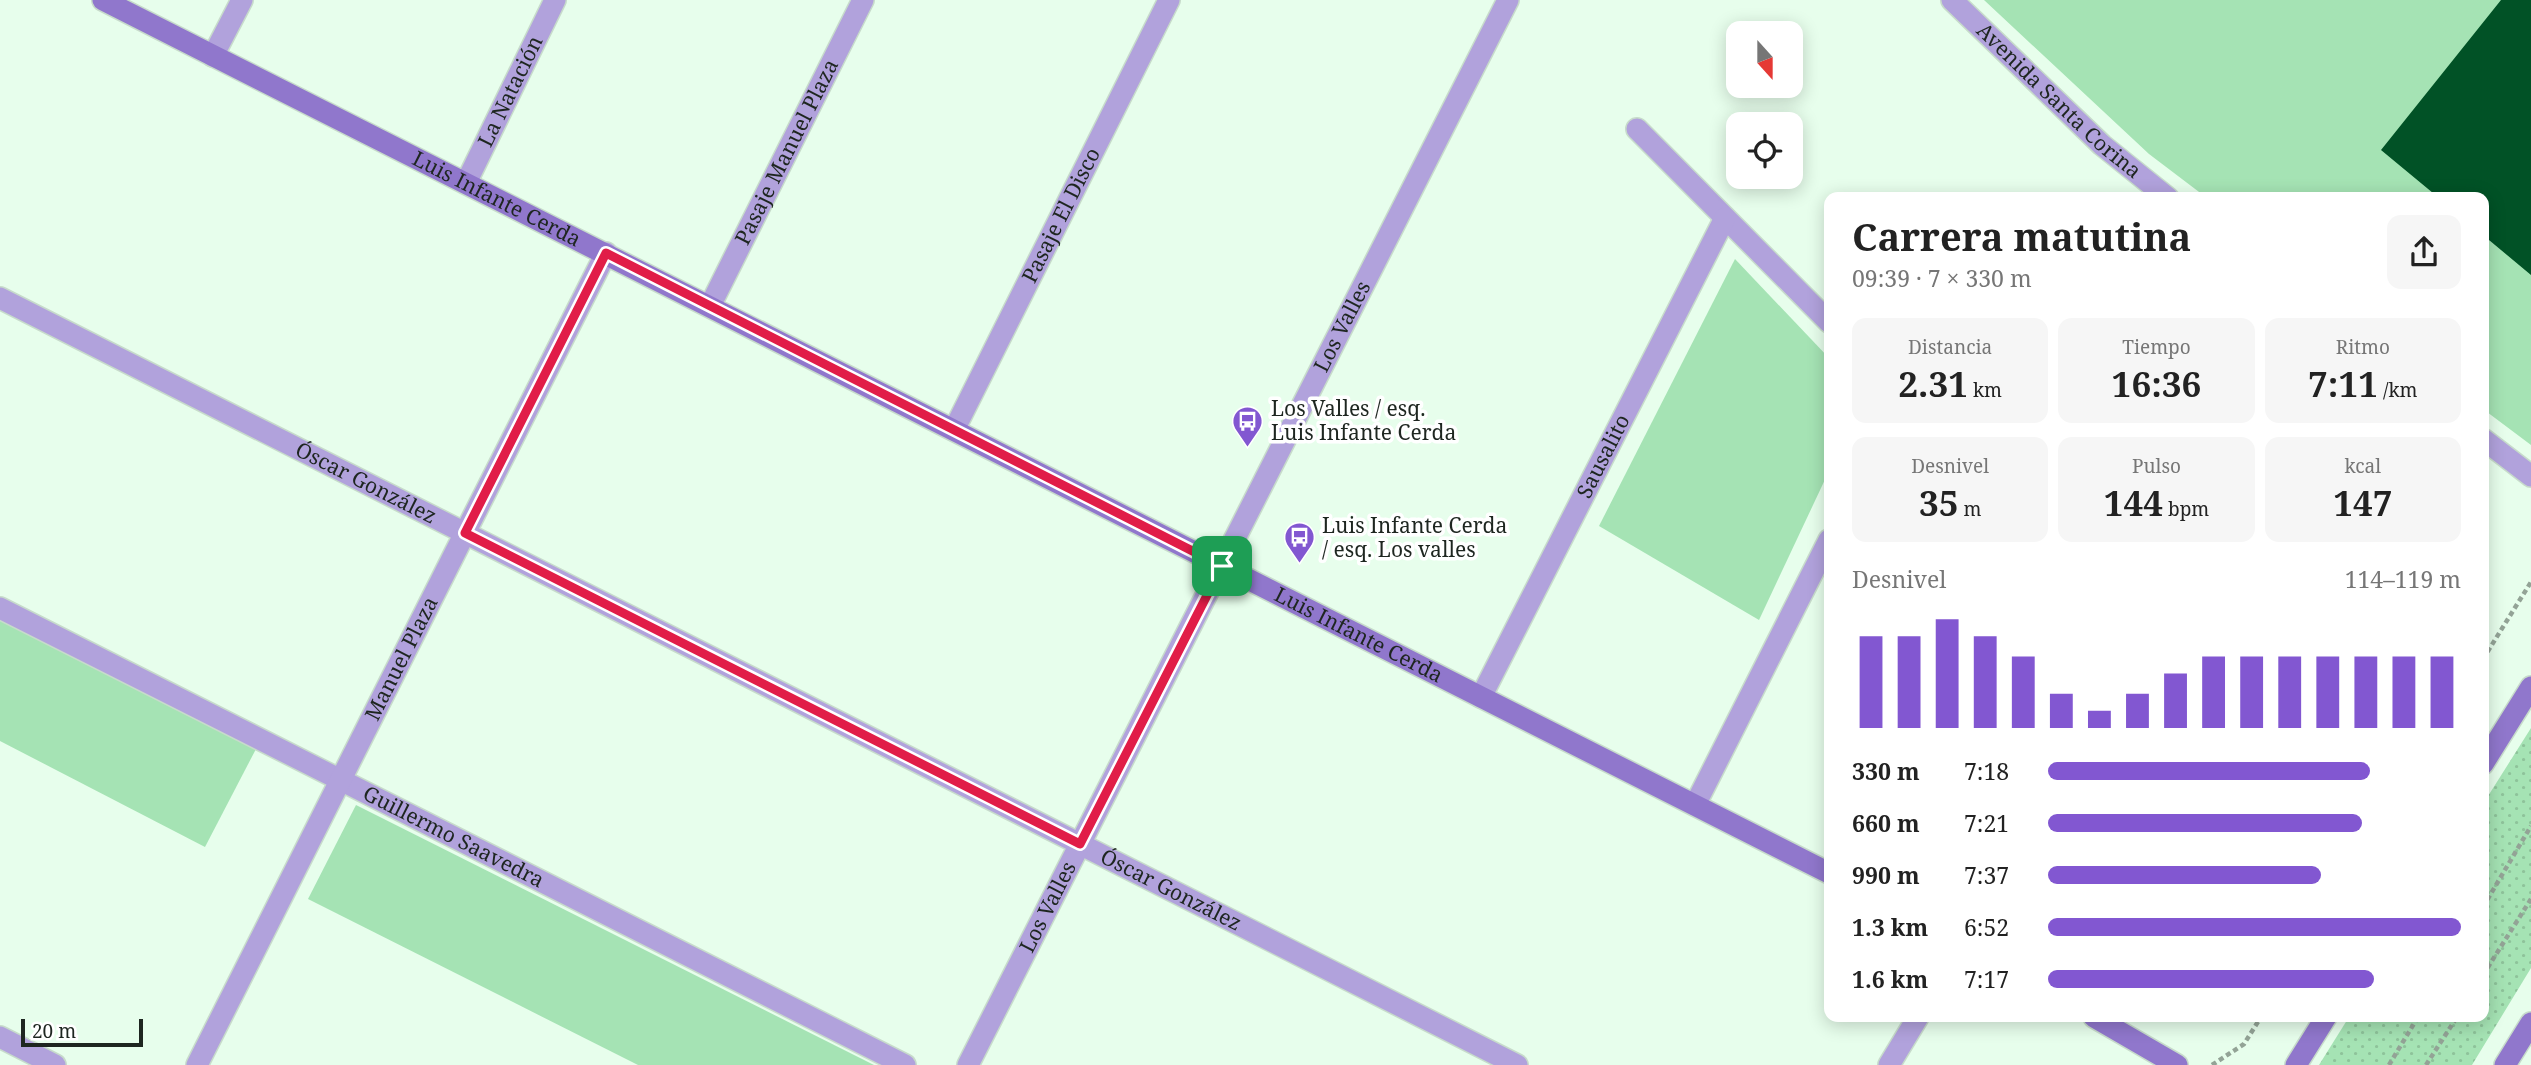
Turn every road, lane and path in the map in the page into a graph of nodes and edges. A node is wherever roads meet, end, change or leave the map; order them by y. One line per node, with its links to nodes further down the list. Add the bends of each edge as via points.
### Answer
1 (103, 0): 8 (street, Luis Infante Cerda)
2 (242, 0): 8 (street)
3 (555, 0): 10 (street, La Natación)
4 (863, 0): 15 (street, Pasaje Manuel Plaza)
5 (1169, 0): 17 (street, Pasaje El Disco)
6 (1508, 0): 22 (street, Los Valles)
7 (1952, 0): 11 (street, Avenida Santa Corina, via 2102,145)
8 (213, 56): 10 (street, Luis Infante Cerda)
9 (1637, 130): 12 (street)
10 (466, 183): 13 (street, Luis Infante Cerda)
11 (2161, 192)
12 (1726, 218): 16 (street); 27 (street, Sausalito)
13 (606, 253): 15 (street, Luis Infante Cerda); 20 (street, Manuel Plaza)
14 (0, 298): 20 (street, Óscar González)
15 (710, 306): 17 (street, Luis Infante Cerda)
16 (1824, 317)
17 (954, 430): 22 (street, Luis Infante Cerda)
18 (2489, 444): 19 (street)
19 (2531, 476)
20 (465, 533): 29 (street, Manuel Plaza); 32 (street, Óscar González)
21 (1824, 550): 30 (street)
22 (1222, 566): 27 (street, Luis Infante Cerda); 32 (street, Los Valles)
23 (2531, 582): 25 (path)
24 (0, 608): 29 (street, Guillermo Saavedra)
25 (2489, 649)
26 (2531, 687): 28 (street)
27 (1481, 697): 30 (street, Luis Infante Cerda)
28 (2489, 754)
29 (341, 780): 46 (street, Manuel Plaza); 47 (street, Guillermo Saavedra)
30 (1695, 805): 33 (street, Luis Infante Cerda)
31 (2530, 830): 34 (path)
32 (1080, 844): 48 (street, Los Valles); 49 (street, Óscar González)
33 (1824, 870)
34 (2489, 896)
35 (2531, 899): 36 (path)
36 (2489, 966)
37 (1915, 1022): 50 (street)
38 (2103, 1022): 51 (street)
39 (2258, 1022): 52 (path, via 2244,1044)
40 (2323, 1022): 53 (street)
41 (2414, 1022): 54 (path)
42 (2454, 1022): 55 (path)
43 (2531, 1023): 56 (street)
44 (0, 1037): 45 (street)
45 (55, 1065)
46 (197, 1065)
47 (905, 1065)
48 (968, 1065)
49 (1517, 1065)
50 (1889, 1065)
51 (2177, 1065)
52 (2212, 1065)
53 (2296, 1065)
54 (2389, 1065)
55 (2427, 1065)
56 (2505, 1065)

